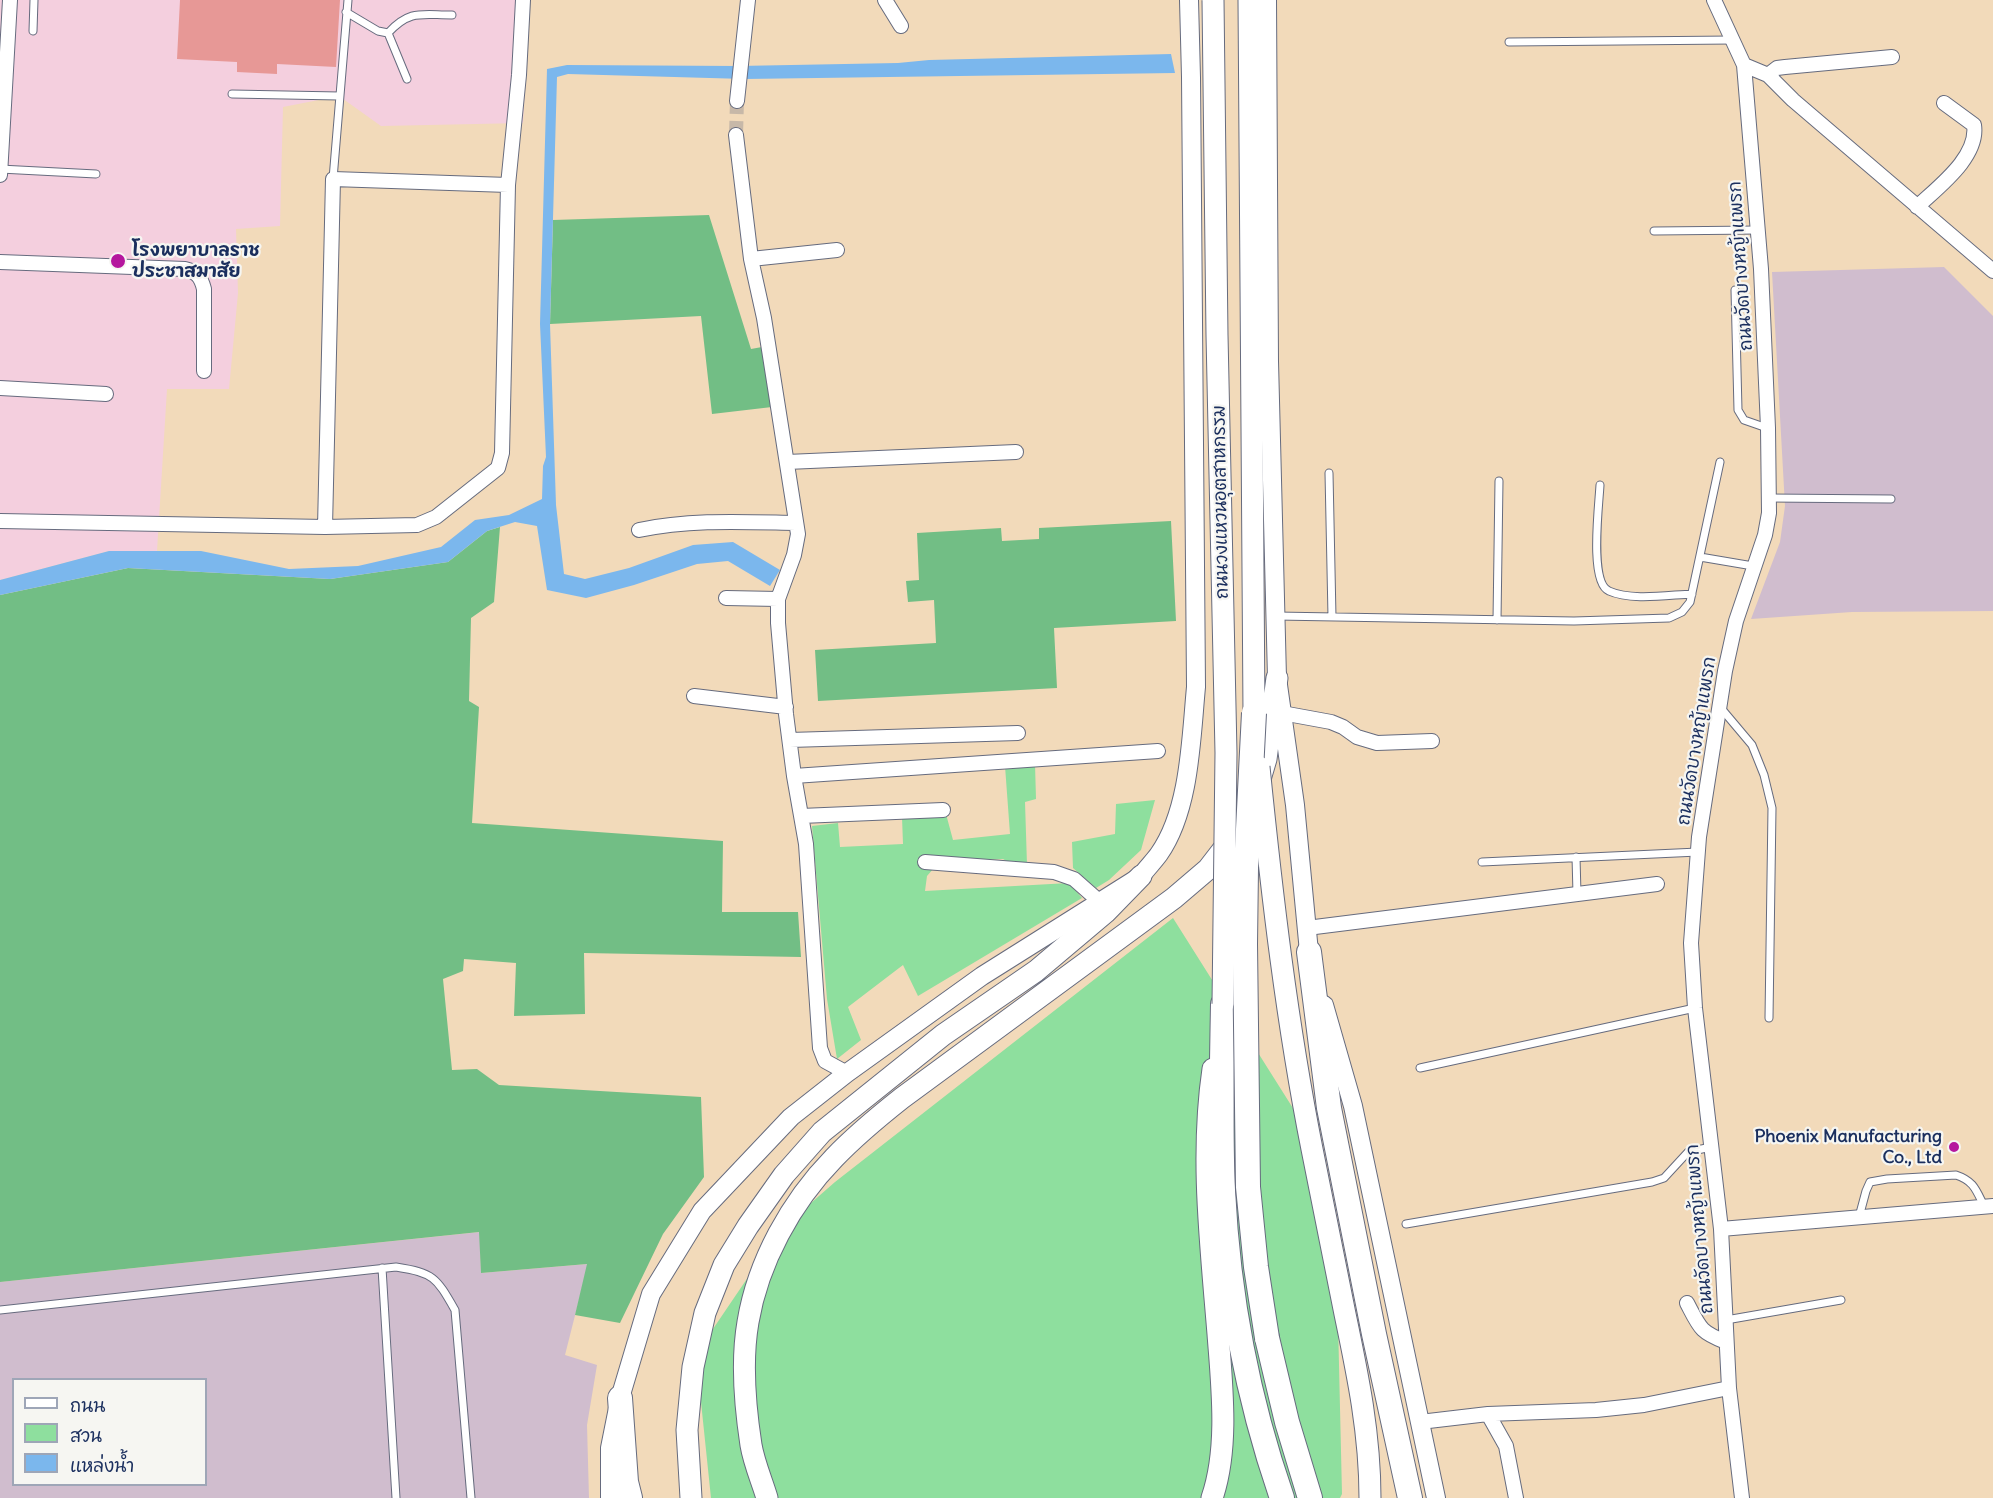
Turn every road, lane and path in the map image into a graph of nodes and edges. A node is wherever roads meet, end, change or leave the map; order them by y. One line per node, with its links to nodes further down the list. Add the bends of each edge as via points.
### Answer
1 (10, 0): 23 (street)
2 (34, 0): 16 (lane)
3 (348, 0): 13 (lane)
4 (523, 0): 36 (street)
5 (748, 0): 27 (street)
6 (885, 0): 15 (street)
7 (1184, 0): 19 (street)
8 (1189, 0): 19 (street)
9 (1213, 0): 92 (main road, ถนนวงแหวนอุตสาหกรรม, bridge, via 1226,753)
10 (1249, 0): 73 (main road, ถนนวงแหวนอุตสาหกรรม)
11 (1267, 0): 66 (street, via 1269,361)
12 (1714, 0): 18 (street, ถนนวัดบางหญ้าแพรก)
13 (346, 12): 17 (lane); 28 (lane)
14 (452, 15): 17 (lane, via 404,17)
15 (902, 26)
16 (33, 32)
17 (388, 33): 25 (lane)
18 (1733, 40): 20 (lane); 22 (street, ถนนวัดบางหญ้าแพรก)
19 (1189, 41): 86 (street, via 1196,687 1185,784 1175,822 1160,852)
20 (1509, 42)
21 (1892, 57): 24 (street, via 1777,68)
22 (1744, 65): 24 (street); 38 (street, ถนนวัดบางหญ้าแพรก)
23 (3, 72): 31 (street)
24 (1768, 75): 37 (street)
25 (407, 79)
26 (232, 94): 28 (lane)
27 (737, 94)
28 (339, 96): 35 (lane)
29 (1944, 103): 37 (street, via 1974,125 1974,139 1958,166)
30 (736, 135): 41 (street)
31 (1, 144): 32 (street)
32 (0, 169): 33 (lane); 34 (street)
33 (96, 174)
34 (0, 175)
35 (333, 178): 36 (street); 59 (street)
36 (508, 185): 59 (street, via 502,453 498,468 436,517 417,525)
37 (1917, 207): 43 (street)
38 (1758, 230): 39 (lane); 48 (street, ถนนวัดบางหญ้าแพรก)
39 (1654, 231)
40 (837, 250): 41 (street)
41 (751, 258): 50 (street)
42 (0, 262): 45 (street, via 195,272 202,278 204,289)
43 (1993, 271)
44 (1735, 290): 48 (lane, via 1738,410 1744,420)
45 (204, 371)
46 (0, 388): 47 (street)
47 (106, 394)
48 (1768, 428): 55 (street, ถนนวัดบางหญ้าแพรก)
49 (1016, 452): 50 (street)
50 (787, 462): 58 (street)
51 (1720, 462): 61 (lane)
52 (1329, 473): 67 (lane)
53 (1499, 481): 68 (lane)
54 (1600, 485): 63 (lane, via 1596,566 1606,591 1624,596)
55 (1769, 498): 56 (lane); 62 (street, ถนนวัดบางหญ้าแพรก, via 1765,535)
56 (1891, 499)
57 (0, 521): 59 (street)
58 (796, 523): 60 (street, via 708,522); 65 (street, via 794,555)
59 (325, 527)
60 (639, 530)
61 (1700, 557): 62 (lane); 63 (lane)
62 (1753, 566): 72 (street, ถนนวัดบางหญ้าแพรก, via 1725,671)
63 (1692, 594): 68 (lane, via 1682,612 1669,618)
64 (726, 598): 65 (street)
65 (778, 599): 71 (street)
66 (1276, 616): 67 (lane); 69 (street)
67 (1332, 617): 68 (lane)
68 (1497, 620)
69 (1277, 678): 74 (street); 117 (main road, via 1258,788 1231,840 1208,869 864,1129 832,1160 780,1230 761,1275 748,1323 744,1383 752,1448)
70 (694, 696): 71 (street)
71 (786, 707): 76 (street)
72 (1720, 707): 82 (street, ถนนวัดบางหญ้าแพรก); 94 (lane, via 1752,744 1772,808)
73 (1254, 713): 120 (highway, bridge, via 1246,879 1248,1187 1268,1338); 121 (main road, ถนนวงแหวนอุตสาหกรรม, bridge, via 1284,989 1308,1132 1362,1393)
74 (1282, 713): 77 (street, via 1330,722 1377,743); 90 (street)
75 (1018, 733): 76 (street)
76 (790, 740): 79 (street)
77 (1432, 741)
78 (1158, 751): 79 (street)
79 (794, 776): 81 (street)
80 (943, 810): 81 (street)
81 (801, 816): 96 (street, via 820,1048 825,1061)
82 (1698, 852): 83 (lane); 93 (street, ถนนวัดบางหญ้าแพรก, via 1691,943)
83 (1576, 857): 85 (lane); 88 (lane)
84 (925, 862): 89 (street, via 1054,872 1074,879)
85 (1482, 862)
86 (1141, 876): 89 (street); 116 (main road, via 1106,912 1036,971 943,1035 822,1132 784,1175 724,1265 705,1313 693,1367 687,1430)
87 (1657, 884): 88 (street)
88 (1577, 894): 90 (street)
89 (1100, 902): 96 (street, via 982,976)
90 (1307, 928): 91 (street)
91 (1309, 952): 111 (street, via 1353,1106); 122 (highway, via 1329,1108)
92 (1223, 1004): 118 (main road, ถนนวงแหวนอุตสาหกรรม, via 1207,1132 1207,1185 1223,1401 1219,1477); 119 (highway, via 1221,1124 1230,1264 1241,1343)
93 (1695, 1008): 95 (lane); 97 (street, ถนนวัดบางหญ้าแพรก)
94 (1769, 1018)
95 (1420, 1068)
96 (847, 1073): 109 (street, via 791,1117 702,1210 651,1294)
97 (1712, 1147): 100 (lane, via 1688,1152 1664,1178 1652,1182); 101 (street, ถนนวัดบางหญ้าแพรก)
98 (1988, 1206): 99 (street); 99 (lane, via 1974,1185 1956,1175 1887,1179 1870,1182)
99 (1859, 1217): 101 (street)
100 (1406, 1224)
101 (1721, 1228): 106 (street, ถนนวัดบางหญ้าแพรก)
102 (382, 1269): 105 (lane); 112 (lane); 113 (lane, via 422,1271 440,1285 455,1310)
103 (1841, 1300): 106 (lane)
104 (1687, 1304): 107 (street, via 1699,1327)
105 (0, 1310)
106 (1726, 1320): 107 (street, ถนนวัดบางหญ้าแพรก)
107 (1726, 1342): 108 (street, ถนนวัดบางหญ้าแพรก)
108 (1729, 1388): 110 (street, via 1644,1405); 125 (street, ถนนวัดบางหญ้าแพรก)
109 (620, 1398): 114 (street, via 610,1448); 115 (highway)
110 (1488, 1414): 111 (street); 124 (street, via 1506,1446)
111 (1420, 1422): 123 (street)
112 (396, 1498)
113 (471, 1498)
114 (610, 1498)
115 (630, 1498)
116 (691, 1498)
117 (767, 1498)
118 (1212, 1498)
119 (1282, 1498)
120 (1310, 1498)
121 (1370, 1498)
122 (1410, 1498)
123 (1436, 1498)
124 (1516, 1498)
125 (1742, 1498)

